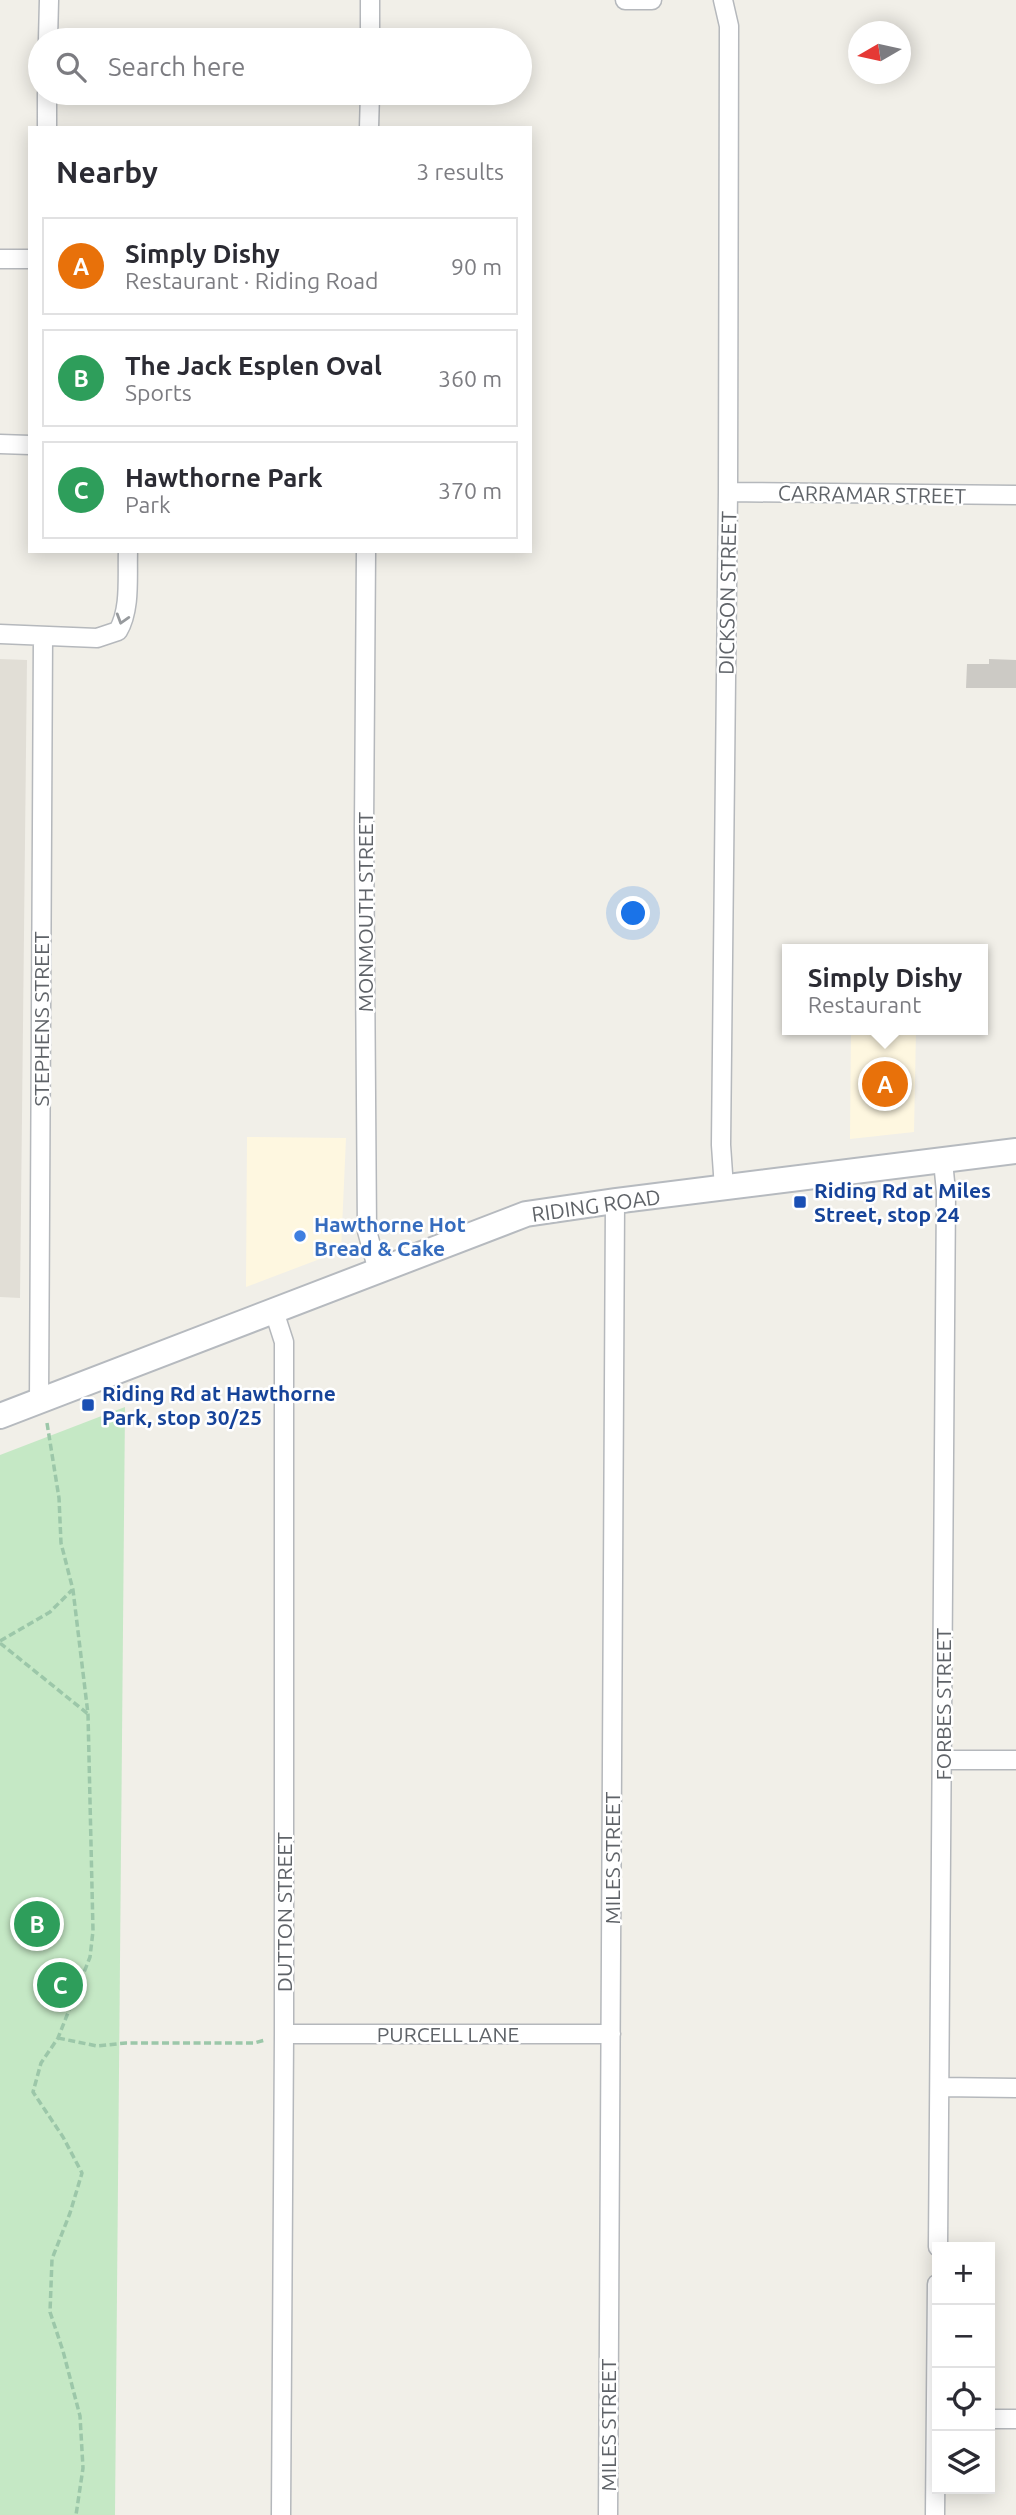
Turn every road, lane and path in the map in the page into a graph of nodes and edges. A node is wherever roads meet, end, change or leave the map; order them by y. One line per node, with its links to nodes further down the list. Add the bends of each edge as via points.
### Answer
1 (48, 0): 6 (street)
2 (370, 0): 7 (street)
3 (625, 0): 4 (street)
4 (652, 0)
5 (723, 0): 16 (street, DICKSON STREET, via 729,26)
6 (48, 28)
7 (370, 28)
8 (47, 105): 10 (street)
9 (370, 105): 11 (street)
10 (47, 126)
11 (369, 126)
12 (0, 259): 13 (street)
13 (28, 259)
14 (0, 444): 15 (street)
15 (28, 445)
16 (728, 492): 17 (street, CARRAMAR STREET); 24 (street, DICKSON STREET)
17 (1016, 495)
18 (128, 553): 21 (street, one-way to 21, via 126,606 118,631 97,638)
19 (366, 553): 26 (street, MONMOUTH STREET, via 367,1231)
20 (0, 634): 21 (street)
21 (43, 636): 28 (street, STEPHENS STREET)
22 (1016, 1151): 23 (main road, RIDING ROAD)
23 (943, 1161): 24 (main road, RIDING ROAD); 33 (street, FORBES STREET)
24 (724, 1188): 25 (main road, RIDING ROAD)
25 (615, 1200): 26 (main road, RIDING ROAD, via 526,1214); 36 (street, MILES STREET)
26 (378, 1271): 27 (main road, RIDING ROAD)
27 (274, 1311): 28 (main road, RIDING ROAD); 35 (street, DUTTON STREET, via 284,1342)
28 (39, 1402): 29 (main road, RIDING ROAD); 30 (path, via 50,1431 61,1543)
29 (0, 1416)
30 (73, 1590): 31 (path, via 50,1612); 32 (path)
31 (0, 1642): 32 (path)
32 (88, 1714): 37 (path, via 93,1931 90,1957)
33 (942, 1760): 34 (street); 38 (street, FORBES STREET)
34 (1016, 1760)
35 (284, 2034): 36 (street, PURCELL LANE); 37 (path, via 254,2043 97,2046); 47 (street, DUTTON STREET)
36 (611, 2035): 48 (street, MILES STREET)
37 (58, 2038): 46 (path, via 41,2063 33,2092 82,2173 52,2259 50,2312 80,2416 83,2468)
38 (941, 2087): 39 (street); 40 (street, FORBES STREET)
39 (1016, 2088)
40 (938, 2242)
41 (937, 2305): 42 (street)
42 (936, 2368)
43 (995, 2419): 44 (street)
44 (1016, 2419)
45 (936, 2431): 49 (street)
46 (76, 2515)
47 (281, 2515)
48 (608, 2515)
49 (935, 2515)

